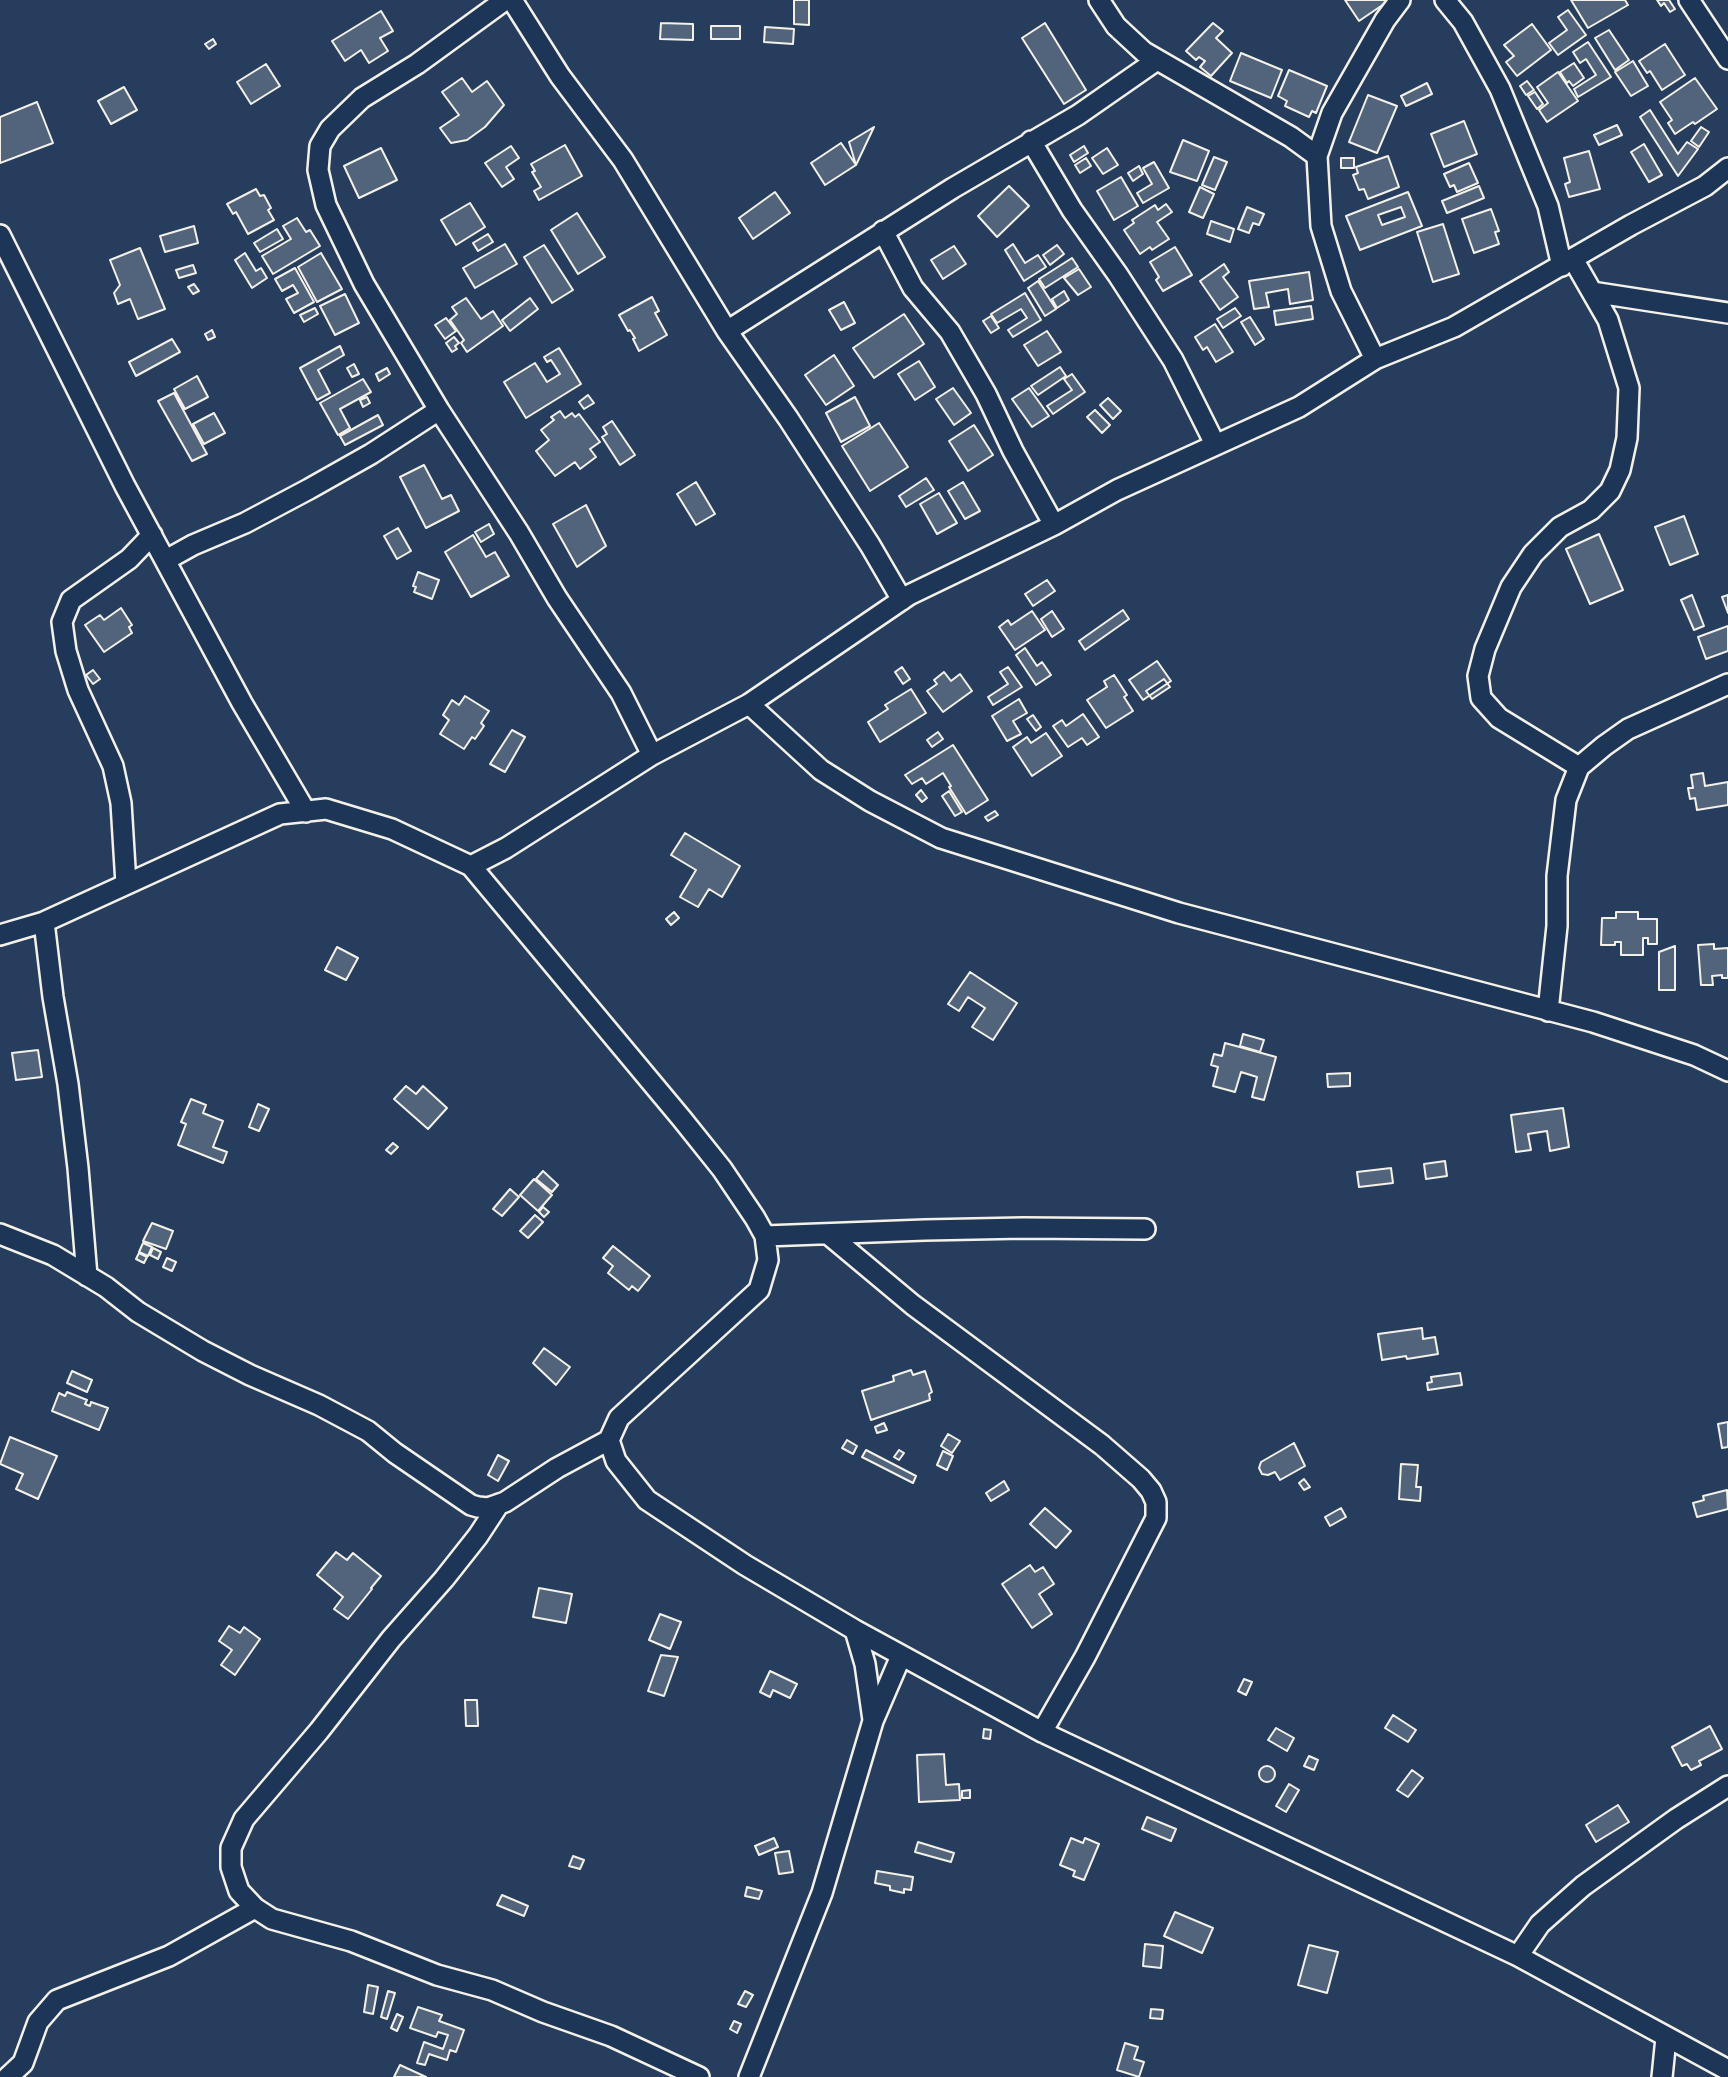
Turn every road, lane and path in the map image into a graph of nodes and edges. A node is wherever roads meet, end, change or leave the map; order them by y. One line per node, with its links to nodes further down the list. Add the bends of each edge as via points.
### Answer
1 (505, 0): 19 (street, via 362,98 330,129 320,146 318,170 326,205 364,284)
2 (512, 0): 17 (street, via 560,76 623,160)
3 (1099, 0): 8 (street, via 1116,26)
4 (1400, 0): 10 (street, via 1332,113)
5 (1445, 0): 14 (street, via 1463,22 1500,89)
6 (1689, 0): 7 (street)
7 (1728, 59)
8 (1157, 60): 9 (street, via 1078,115); 10 (street)
9 (1031, 141): 12 (street); 20 (street, via 1172,360)
10 (1317, 156): 18 (street, via 1321,226 1342,291)
11 (1728, 168): 14 (street, via 1705,186)
12 (883, 231): 17 (street); 21 (street, via 914,288 950,331)
13 (1, 237): 22 (street)
14 (1567, 262): 15 (street); 18 (street, via 1454,327)
15 (1592, 292): 16 (street); 28 (street, via 1608,320 1629,388 1620,470 1610,491 1591,510 1560,527 1532,554 1511,587 1478,676 1481,698 1499,718)
16 (1728, 313)
17 (727, 331): 24 (street, via 788,418)
18 (1375, 359): 20 (street, via 1300,407)
19 (439, 410): 23 (street, via 309,489); 27 (street, via 621,693)
20 (1215, 444): 21 (street)
21 (1054, 525): 24 (street)
22 (152, 535): 23 (street); 31 (street, via 129,559 71,600 62,622 78,690 113,766 121,803)
23 (166, 560): 29 (street)
24 (902, 600): 26 (street)
25 (1728, 684): 28 (street, via 1628,729)
26 (749, 704): 27 (street); 34 (street, via 821,769 941,838 1179,913)
27 (652, 755): 30 (street)
28 (1579, 767): 34 (street, via 1566,800)
29 (306, 812): 30 (street, via 326,809 392,830); 31 (street, via 280,814)
30 (471, 866): 39 (street, via 722,1169)
31 (126, 884): 32 (street)
32 (44, 922): 33 (street); 40 (street, via 68,1084)
33 (0, 935)
34 (1548, 1011): 35 (street, via 1694,1055)
35 (1728, 1071)
36 (1145, 1228): 38 (street)
37 (0, 1234): 40 (street, via 53,1255)
38 (828, 1234): 39 (street); 46 (street, via 913,1305 1102,1446 1141,1479 1156,1502 1156,1518)
39 (765, 1236): 41 (street, via 768,1260 759,1290 619,1418)
40 (87, 1276): 42 (street, via 203,1351 368,1431 471,1505 488,1508)
41 (609, 1440): 42 (street); 43 (street, via 616,1461 647,1500)
42 (499, 1504): 48 (street, via 444,1579 244,1819 231,1848 231,1867 239,1891)
43 (855, 1630): 44 (street); 45 (street)
44 (901, 1656): 45 (street); 46 (street)
45 (873, 1721): 54 (street, via 822,1893)
46 (1042, 1732): 49 (street)
47 (1728, 1786): 49 (street, via 1583,1886 1540,1924)
48 (255, 1908): 52 (street, via 169,1956 57,2000 38,2022 23,2063); 53 (street, via 272,1919 492,1990 611,2036)
49 (1518, 1956): 50 (street)
50 (1666, 2038): 51 (street); 55 (street)
51 (1728, 2070)
52 (8, 2077)
53 (699, 2077)
54 (749, 2077)
55 (1662, 2077)

